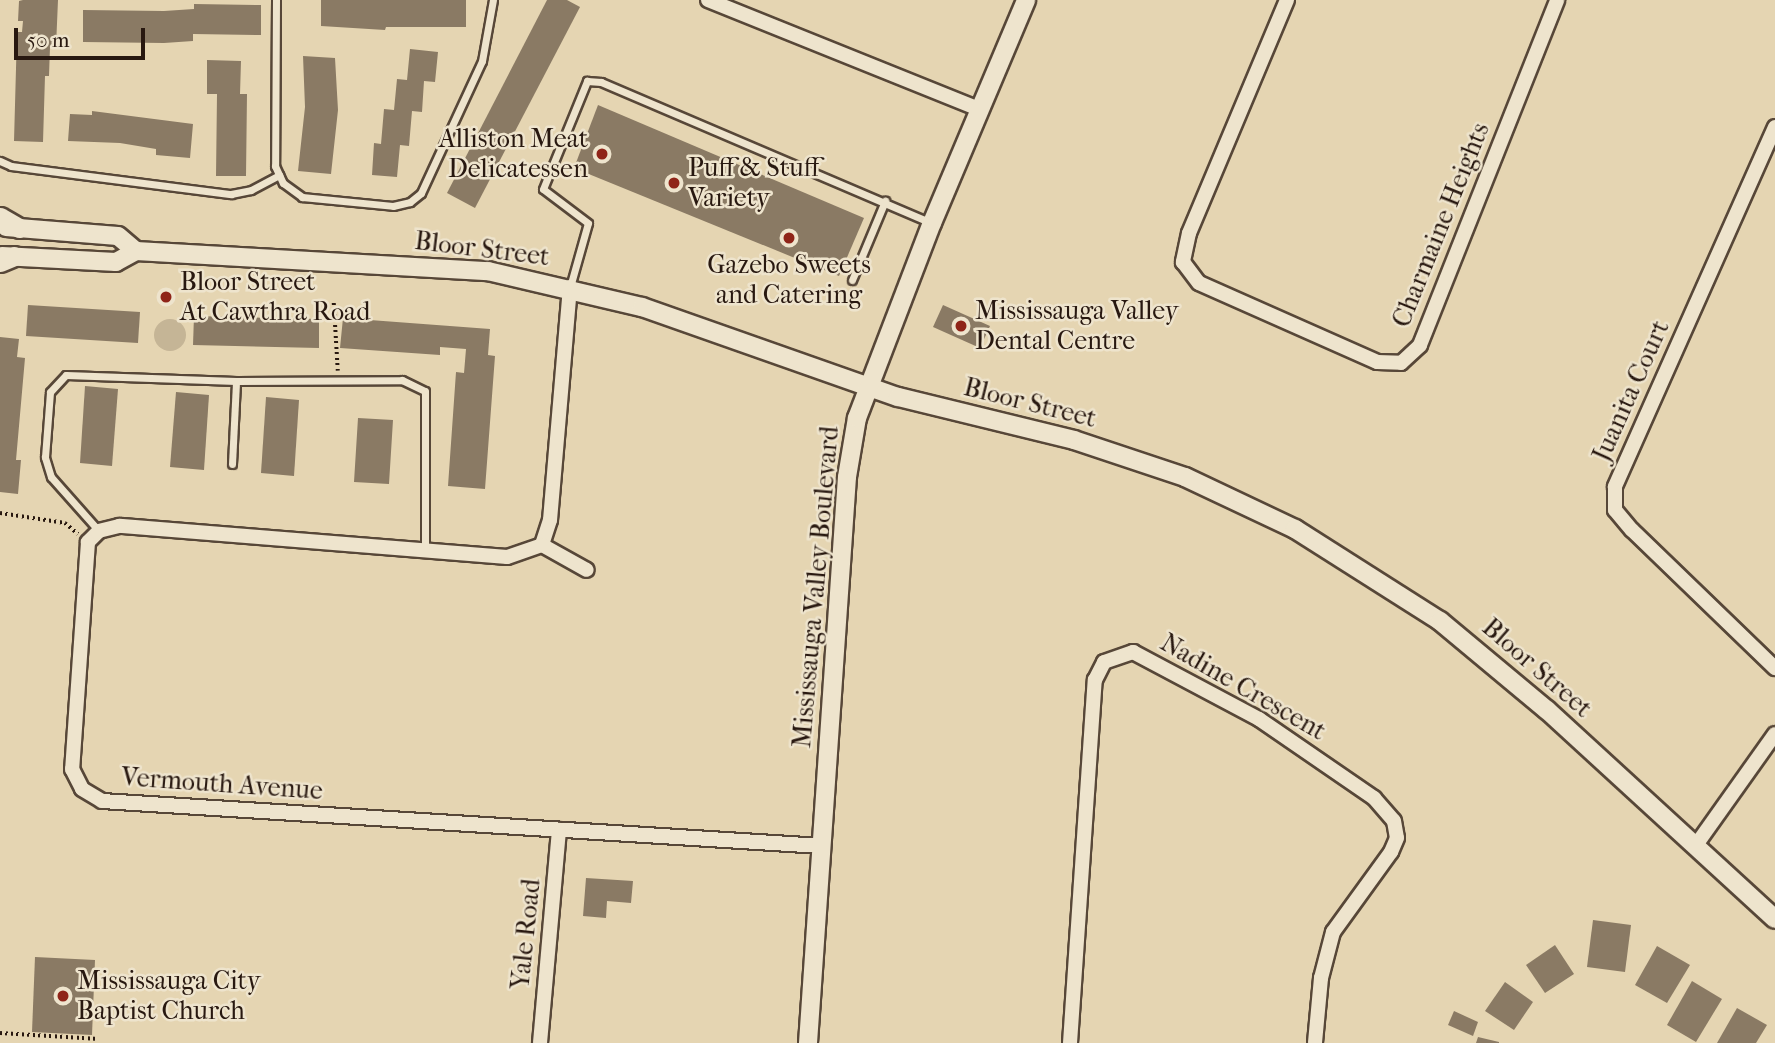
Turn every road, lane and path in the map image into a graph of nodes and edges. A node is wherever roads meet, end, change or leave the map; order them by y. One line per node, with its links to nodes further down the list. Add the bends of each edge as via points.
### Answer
1 (276, 0): 10 (lane, via 275,166)
2 (493, 0): 10 (lane, via 482,61 415,198 393,206 302,197)
3 (708, 0): 7 (street)
4 (1026, 0): 7 (street, Mississauga Valley Boulevard)
5 (1287, 0): 6 (street, Charmaine Heights, via 1189,233 1183,262 1199,282 1377,362 1401,363 1420,345)
6 (1557, 0)
7 (981, 110): 13 (street, Mississauga Valley Boulevard)
8 (1775, 127): 29 (street, Juanita Court, via 1615,487 1615,510 1632,530)
9 (0, 161): 10 (lane, via 232,194)
10 (279, 175)
11 (885, 201): 13 (lane); 17 (lane); 18 (lane, via 601,82 587,81 543,189 588,223)
12 (0, 217): 14 (main road)
13 (932, 223): 22 (street, Mississauga Valley Boulevard)
14 (10, 227): 15 (street, Bloor Street, via 118,236)
15 (136, 251): 16 (street, Bloor Street, via 116,262); 18 (street, Bloor Street, via 488,271)
16 (5, 258)
17 (852, 280)
18 (570, 287): 22 (street, Bloor Street, via 642,307); 26 (street, via 550,520)
19 (334, 303): 20 (path)
20 (338, 380): 21 (lane); 27 (lane, via 402,380 425,391)
21 (236, 381): 23 (lane); 25 (lane, via 87,373 56,381 50,391 45,457 51,478)
22 (868, 386): 32 (street, Bloor Street, via 1074,440 1172,472 1295,529 1440,621); 33 (street, Mississauga Valley Boulevard, via 857,418 847,477)
23 (232, 464)
24 (0, 513): 25 (path, via 65,523)
25 (94, 536): 27 (street, via 119,526); 31 (street, Vermouth Avenue, via 72,769 82,789 102,801)
26 (542, 545): 27 (street, via 524,555 507,557); 28 (street)
27 (425, 547)
28 (587, 570)
29 (1775, 667)
30 (1775, 734): 32 (street)
31 (559, 830): 33 (street, Vermouth Avenue); 37 (street, Yale Road)
32 (1696, 845): 34 (street, Bloor Street)
33 (822, 846): 38 (street, Mississauga Valley Boulevard)
34 (1775, 919)
35 (0, 1033): 36 (path)
36 (99, 1039)
37 (540, 1043)
38 (808, 1043)
39 (1070, 1043): 40 (street, Nadine Crescent, via 1095,680 1104,662 1133,652 1259,719 1374,798 1394,821 1397,838 1391,852 1333,932 1321,978)
40 (1315, 1043)

